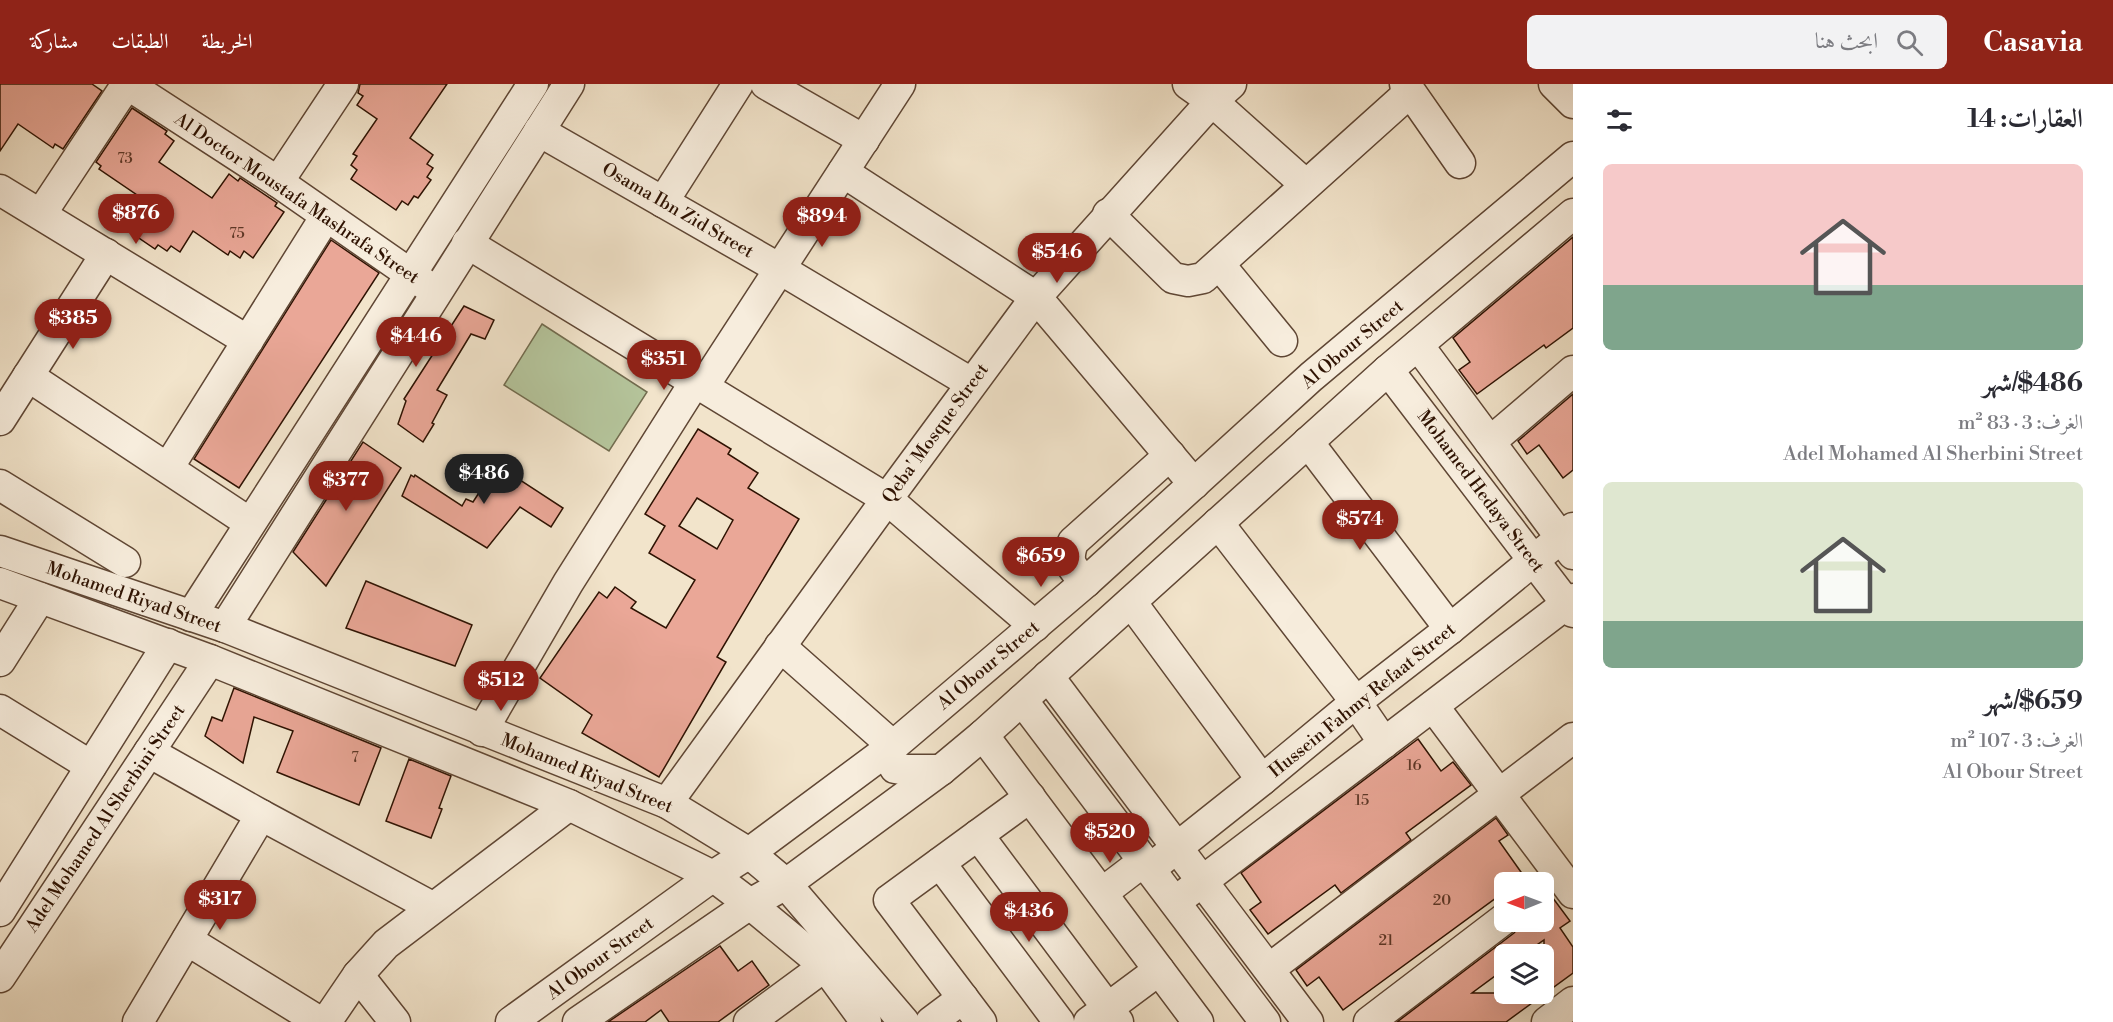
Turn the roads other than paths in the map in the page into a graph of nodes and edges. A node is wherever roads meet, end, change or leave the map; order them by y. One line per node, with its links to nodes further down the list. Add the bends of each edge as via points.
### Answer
1 (127, 84): 18 (street, Al Doctor Moustafa Mashrafa Street); 22 (street)
2 (343, 84): 18 (street)
3 (533, 84): 30 (street)
4 (569, 84): 13 (street)
5 (738, 84): 21 (street)
6 (766, 84): 14 (street)
7 (900, 84): 14 (street)
8 (1188, 84): 11 (street)
9 (1554, 84): 12 (street)
10 (1407, 88): 16 (street); 19 (street)
11 (1221, 92): 19 (street); 23 (street, Qeba' Mosque Street)
12 (1573, 103)
13 (539, 131): 21 (street, Osama Ibn Zid Street); 26 (street)
14 (864, 140): 17 (street)
15 (1573, 157): 46 (street, Al Obour Street, via 1311,377)
16 (1460, 163)
17 (843, 172): 29 (street); 32 (street)
18 (278, 182): 25 (street, Al Doctor Moustafa Mashrafa Street)
19 (1306, 185): 28 (street)
20 (0, 190): 22 (street)
21 (663, 202): 29 (street, Osama Ibn Zid Street)
22 (40, 214): 27 (street)
23 (1108, 214): 28 (street, via 1173,278 1203,278); 32 (street, Qeba' Mosque Street)
24 (1573, 214): 35 (street)
25 (326, 216): 30 (street, Al Doctor Moustafa Mashrafa Street); 33 (street)
26 (467, 243): 31 (street); 40 (street)
27 (106, 254): 33 (street); 38 (street)
28 (1219, 264): 34 (street)
29 (780, 269): 39 (street, Osama Ibn Zid Street); 40 (street)
30 (410, 274): 31 (street, Al Doctor Moustafa Mashrafa Street); 49 (street)
31 (436, 292): 62 (street)
32 (1036, 297): 39 (street, Qeba' Mosque Street); 44 (street)
33 (248, 341): 45 (street)
34 (1282, 341)
35 (1418, 345): 36 (street); 43 (street, Mohamed Hedaya Street)
36 (1388, 370): 42 (street); 53 (street, Mohamed Hedaya Street)
37 (1573, 371): 43 (street)
38 (28, 376): 41 (street); 45 (street)
39 (971, 383): 48 (street, Qeba' Mosque Street)
40 (699, 384): 48 (street); 73 (street, via 568,583)
41 (0, 420)
42 (1308, 442): 50 (street); 63 (street)
43 (1490, 442): 51 (street, Mohamed Hedaya Street)
44 (1170, 455): 46 (street); 55 (street, via 1073,542 1069,556 1072,569)
45 (168, 468): 49 (street)
46 (1194, 484): 55 (street, Al Obour Street)
47 (0, 485): 54 (street)
48 (887, 499): 61 (street); 65 (street, Qeba' Mosque Street)
49 (250, 523): 60 (street)
50 (1218, 523): 58 (street); 70 (street)
51 (1569, 540): 53 (street, Hussein Fahmy Refaat Street)
52 (0, 551): 60 (street, Mohamed Riyad Street)
53 (1533, 560): 59 (street, Mohamed Hedaya Street); 63 (street, Hussein Fahmy Refaat Street)
54 (125, 562)
55 (1086, 582): 61 (street, Al Obour Street)
56 (0, 583): 57 (street, Mohamed Riyad Street)
57 (40, 598): 64 (street, Mohamed Riyad Street); 67 (street)
58 (1131, 602): 68 (street); 81 (street)
59 (1571, 605): 71 (street)
60 (191, 616): 62 (street, Mohamed Riyad Street)
61 (1035, 626): 77 (street, Al Obour Street)
62 (225, 627): 73 (street, Mohamed Riyad Street)
63 (1450, 630): 70 (street, Hussein Fahmy Refaat Street)
64 (168, 644): 66 (street, Mohamed Riyad Street); 79 (street, Adel Mohamed Al Sherbini Street)
65 (780, 646): 77 (street); 84 (street, Qeba' Mosque Street)
66 (210, 660): 78 (street, Adel Mohamed Al Sherbini Street); 85 (street, Mohamed Riyad Street)
67 (0, 661)
68 (1048, 676): 69 (street); 88 (street)
69 (1022, 700): 74 (street); 91 (street)
70 (1356, 702): 76 (street); 81 (street, Hussein Fahmy Refaat Street)
71 (1433, 706): 76 (street); 82 (street)
72 (0, 710): 79 (street)
73 (483, 730): 84 (street, Mohamed Riyad Street)
74 (983, 735): 80 (street); 83 (street)
75 (1573, 738): 82 (street)
76 (1384, 743): 93 (street)
77 (893, 746): 80 (street, via 889,757 895,768); 89 (street, Al Obour Street)
78 (149, 752): 86 (street); 107 (street, Adel Mohamed Al Sherbini Street)
79 (91, 766): 100 (street, Adel Mohamed Al Sherbini Street)
80 (941, 770): 95 (street)
81 (1262, 780): 88 (street, Hussein Fahmy Refaat Street)
82 (1499, 794): 94 (street); 104 (street)
83 (1030, 797): 87 (street); 96 (street)
84 (667, 803): 89 (street, Mohamed Riyad Street)
85 (569, 805): 92 (street, Mohamed Riyad Street); 99 (street)
86 (261, 815): 99 (street); 102 (street)
87 (978, 835): 90 (street); 110 (street)
88 (1177, 848): 91 (street, Hussein Fahmy Refaat Street); 93 (street)
89 (749, 853): 92 (street, Al Obour Street); 95 (street, Mohamed Riyad Street)
90 (940, 863): 108 (street, via 890,900); 123 (street)
91 (1147, 865): 96 (street, Hussein Fahmy Refaat Street); 97 (street)
92 (713, 876): 98 (street, Mohamed Riyad Street); 116 (street, Al Obour Street)
93 (1202, 881): 97 (street); 104 (street)
94 (1562, 881)
95 (786, 884): 98 (street); 120 (street, Mohamed Riyad Street)
96 (1102, 893): 105 (street)
97 (1175, 902): 111 (street)
98 (750, 904): 103 (street, Mohamed Riyad Street); 117 (street)
99 (432, 908): 106 (street, via 386,944)
100 (0, 911)
101 (1494, 927): 126 (street)
102 (187, 940): 112 (street); 113 (street)
103 (825, 966): 118 (street); 119 (street, Mohamed Riyad Street)
104 (1269, 969): 125 (street)
105 (1159, 970): 110 (street); 124 (street)
106 (358, 975): 114 (street); 115 (street)
107 (0, 977)
108 (963, 998): 121 (street); 122 (street)
109 (1573, 1002): 127 (street)
110 (1105, 1017)
111 (1253, 1018)
112 (138, 1022)
113 (320, 1022)
114 (326, 1022)
115 (394, 1022)
116 (511, 1022)
117 (578, 1022)
118 (749, 1022)
119 (866, 1022)
120 (904, 1022)
121 (931, 1022)
122 (981, 1022)
123 (1059, 1022)
124 (1198, 1022)
125 (1308, 1022)
126 (1369, 1022)
127 (1547, 1022)

